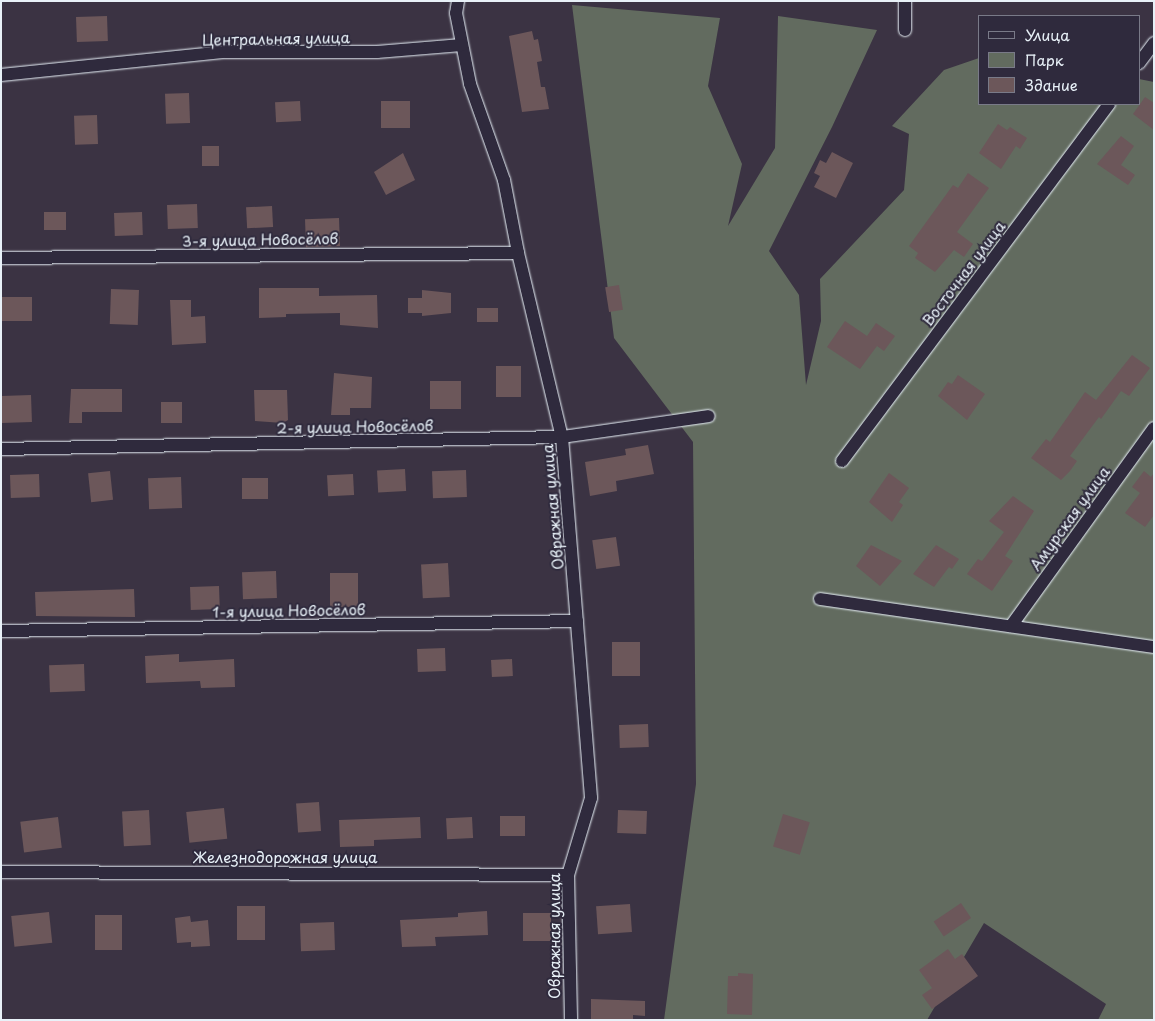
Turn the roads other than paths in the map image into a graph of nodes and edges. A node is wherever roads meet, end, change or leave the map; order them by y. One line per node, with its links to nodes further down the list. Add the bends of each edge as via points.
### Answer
1 (458, 1): 5 (street, Овражная улица, via 456,13)
2 (904, 1): 3 (street)
3 (905, 30)
4 (1154, 43): 6 (street)
5 (462, 45): 7 (street, Центральная улица, via 377,52 225,52); 9 (street, Овражная улица, via 470,84 504,180)
6 (1140, 62)
7 (1, 75)
8 (1108, 105): 15 (street, Восточная улица)
9 (518, 253): 10 (street, 3-я улица Новосёлов); 13 (street, Овражная улица)
10 (1, 258)
11 (709, 416): 13 (street, 2-я улица Новосёлов)
12 (1154, 428): 18 (street, Амурская улица)
13 (562, 437): 14 (street, 2-я улица Новосёлов); 17 (street, Овражная улица)
14 (1, 450)
15 (842, 461)
16 (820, 598): 18 (street)
17 (577, 621): 19 (street, 1-я улица Новосёлов); 22 (street, Овражная улица, via 591,798)
18 (1011, 626): 20 (street)
19 (1, 631)
20 (1154, 647)
21 (1, 872): 22 (street, Железнодорожная улица)
22 (568, 875): 23 (street, Овражная улица)
23 (571, 1020)

